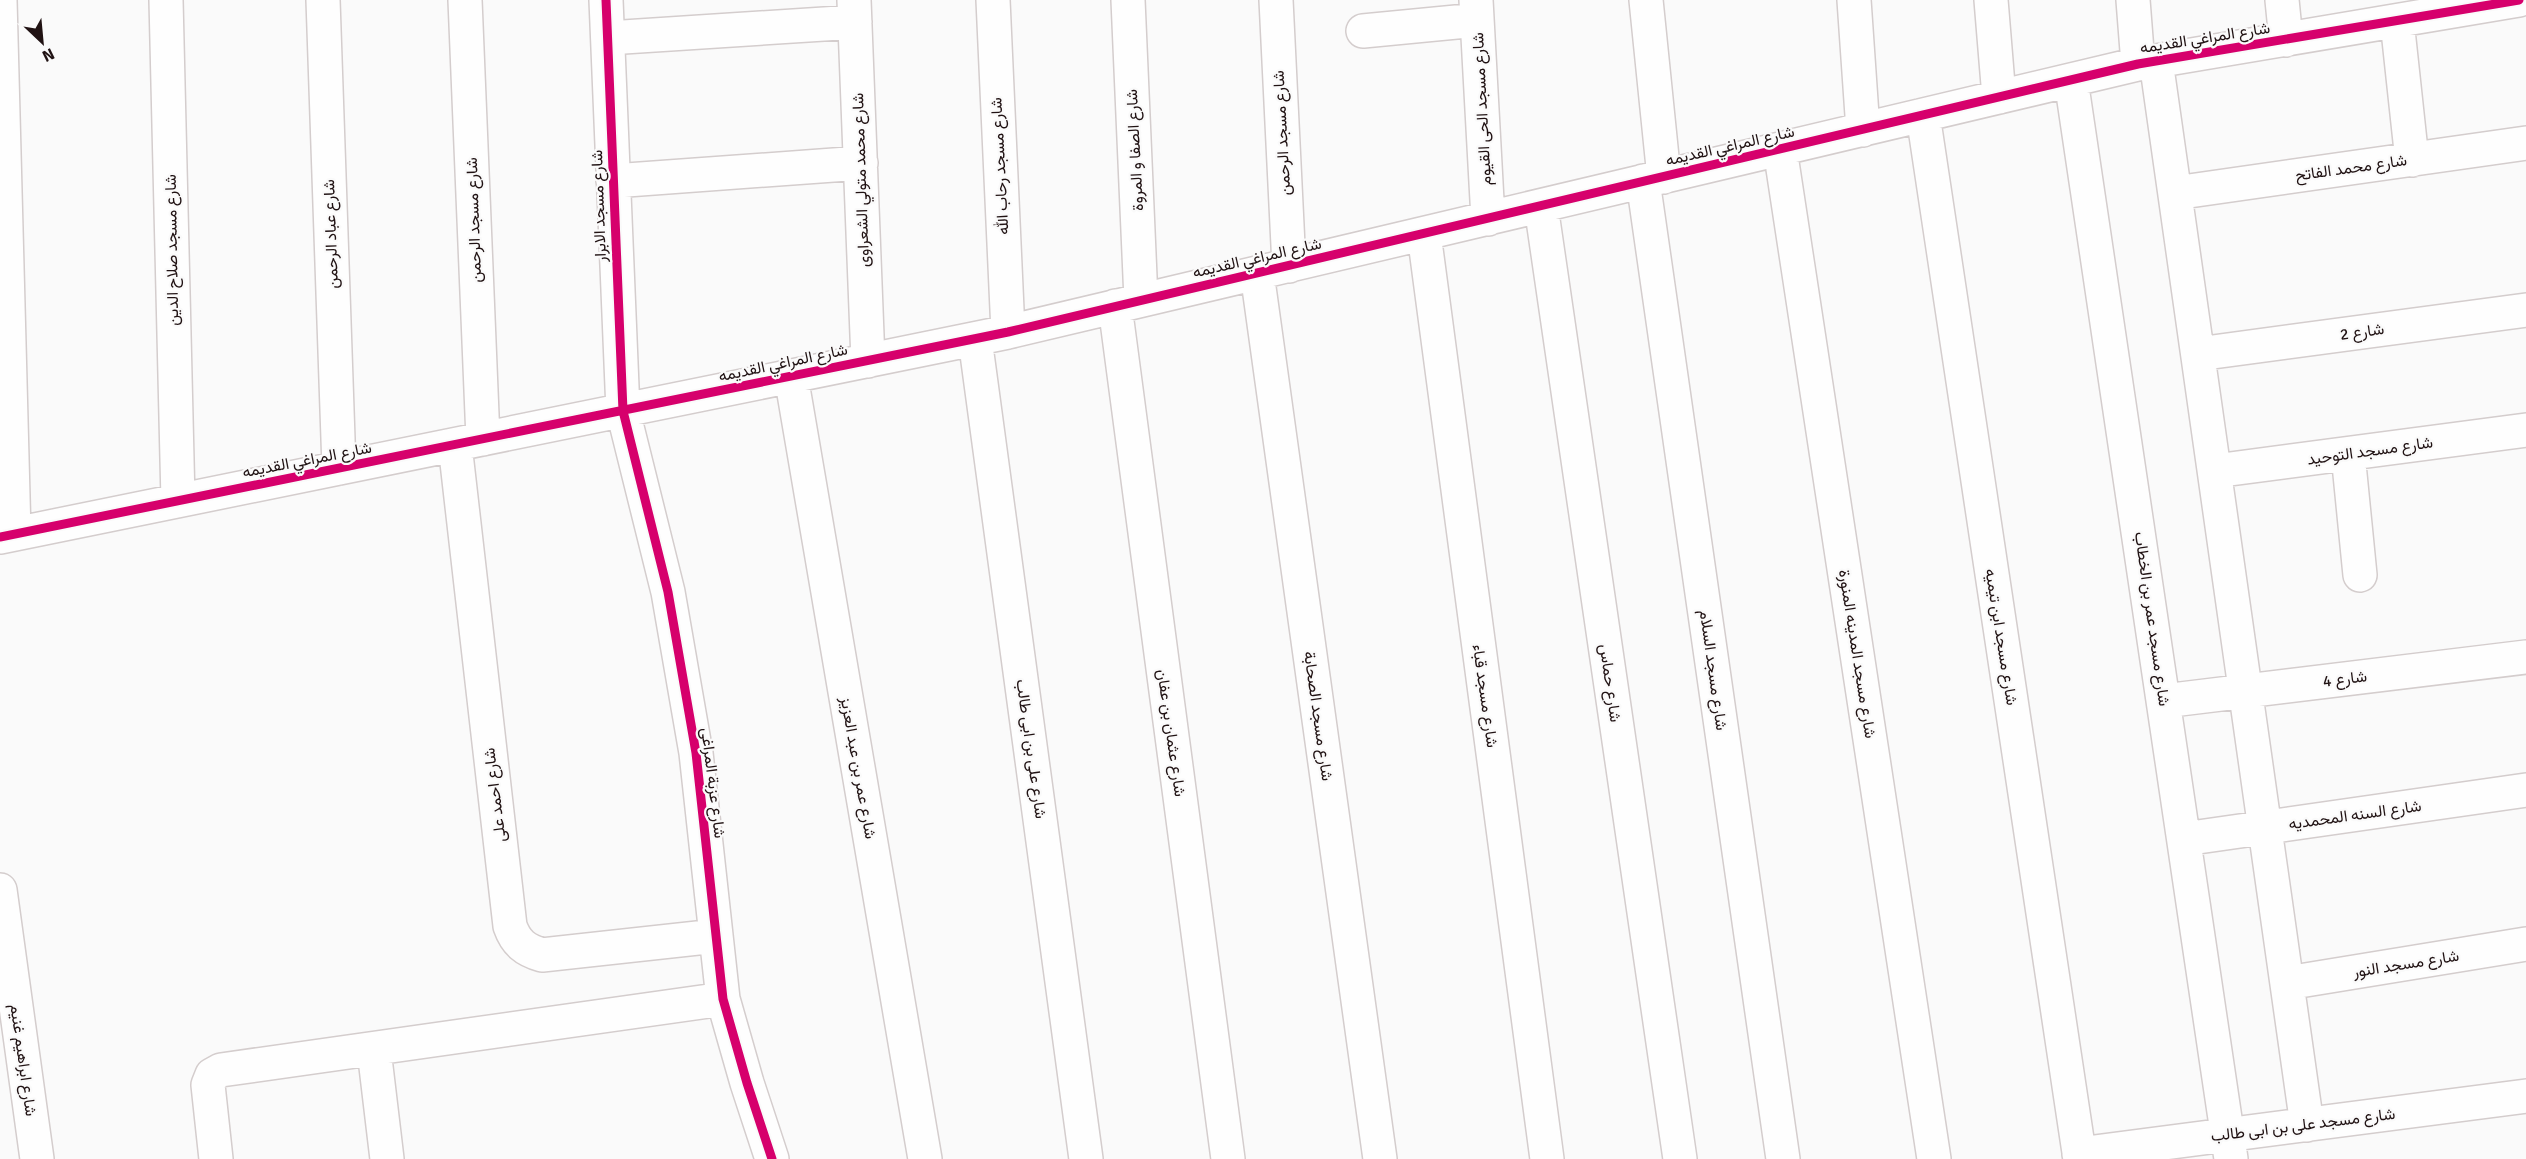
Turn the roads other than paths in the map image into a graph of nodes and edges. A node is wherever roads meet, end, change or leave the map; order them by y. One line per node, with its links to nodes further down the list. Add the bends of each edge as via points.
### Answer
1 (0, 0): 52 (street)
2 (166, 0): 51 (street, شارع مسجد صلاح الدين)
3 (323, 0): 49 (street, شارع عباد الرحمن)
4 (465, 0): 47 (street, شارع مسجد الرحمن)
5 (606, 0): 19 (street, شارع مسجد الابرار)
6 (993, 0): 40 (street, شارع مسجد رحاب الله)
7 (1128, 0): 38 (street, شارع الصفا و المروة)
8 (1276, 0): 36 (street, شارع مسجد الرحمن)
9 (1646, 0): 30 (street, شارع مسجد السلام)
10 (1854, 0): 25 (street)
11 (1991, 0): 23 (street)
12 (2133, 0): 21 (street)
13 (2282, 0): 20 (street)
14 (2519, 0): 17 (street, شارع المراغي القديمه)
15 (1476, 10): 18 (street); 34 (street, شارع مسجد الحى القيوم)
16 (855, 11): 19 (street); 29 (street, شارع محمد متولي الشعراوى)
17 (2411, 13): 20 (street, شارع المراغي القديمه); 28 (street)
18 (1363, 31)
19 (608, 38): 31 (street, شارع مسجد الابرار)
20 (2286, 40): 21 (street, شارع المراغي القديمه)
21 (2147, 63): 22 (street, شارع المراغي القديمه); 32 (street)
22 (2071, 80): 23 (street, شارع المراغي القديمه); 56 (street, شارع مسجد عمر بن الخطاب)
23 (1999, 98): 24 (street, شارع المراغي القديمه)
24 (1923, 115): 25 (street, شارع المراغي القديمه); 69 (street, شارع مسجد ابن تيميه)
25 (1863, 130): 27 (street, شارع المراغي القديمه)
26 (2526, 143): 28 (street, شارع محمد الفاتح)
27 (1780, 149): 30 (street, شارع المراغي القديمه); 81 (street, شارع مسجد المدينه المنورة)
28 (2412, 160): 32 (street, شارع محمد الفاتح)
29 (861, 163): 31 (street); 43 (street, شارع محمد متولي الشعراوى)
30 (1653, 179): 33 (street, شارع المراغي القديمه); 80 (street, شارع مسجد السلام)
31 (613, 182): 45 (street, شارع مسجد الابرار)
32 (2175, 193): 42 (street)
33 (1541, 206): 34 (street, شارع المراغي القديمه); 79 (street, شارع حماس)
34 (1488, 219): 35 (street, شارع المراغي القديمه)
35 (1424, 234): 36 (street, شارع المراغي القديمه); 78 (street, شارع مسجد قباء)
36 (1289, 266): 37 (street, شارع المراغي القديمه)
37 (1257, 273): 38 (street, شارع المراغي القديمه); 77 (street, شارع مسجد الصحابة)
38 (1128, 303): 40 (street, شارع المراغي القديمه); 76 (street, شارع عثمان بن عفان)
39 (2526, 310): 42 (street, شارع 2)
40 (1008, 332): 41 (street, شارع المراغي القديمه)
41 (975, 339): 43 (street, شارع المراغي القديمه); 75 (street, شارع على بن ابى طالب)
42 (2198, 354): 50 (street)
43 (868, 361): 44 (street, شارع المراغي القديمه)
44 (790, 376): 45 (street, شارع المراغي القديمه); 74 (street, شارع عمر بن عبد العزيز)
45 (623, 411): 47 (street, شارع المراغي القديمه); 61 (street, شارع عزبة المراغى, via 668,592 692,730)
46 (2526, 430): 48 (street, شارع مسجد التوحيد)
47 (469, 442): 49 (street, شارع المراغي القديمه); 61 (street, شارع احمد على, via 510,927 514,937 522,946 542,955)
48 (2348, 454): 50 (street, شارع مسجد التوحيد); 53 (street)
49 (339, 468): 51 (street, شارع المراغي القديمه)
50 (2215, 471): 55 (street)
51 (177, 501): 52 (street, شارع المراغي القديمه)
52 (7, 535)
53 (2360, 575)
54 (2526, 657): 55 (street, شارع 4)
55 (2245, 691): 56 (street, شارع 4); 58 (street)
56 (2164, 701): 59 (street, شارع مسجد عمر بن الخطاب)
57 (2526, 790): 58 (street, شارع السنه المحمديه)
58 (2265, 828): 59 (street, شارع السنه المحمديه); 63 (street)
59 (2184, 839): 68 (street, شارع مسجد عمر بن الخطاب)
60 (0, 890): 70 (street, شارع ابراهيم غنيم)
61 (716, 936): 64 (street, شارع عزبة المراغى)
62 (2526, 944): 63 (street, شارع مسجد النور)
63 (2287, 983): 67 (street)
64 (723, 999): 65 (street); 73 (street, شارع عزبة المراغى)
65 (374, 1050): 71 (street, via 221,1070 212,1075 208,1085); 72 (street)
66 (2526, 1096): 67 (street, شارع مسجد على بن ابى طالب)
67 (2307, 1125): 68 (street, شارع مسجد على بن ابى طالب)
68 (2229, 1147): 69 (street, شارع مسجد على بن ابى طالب)
69 (2079, 1157)
70 (37, 1159)
71 (216, 1159)
72 (387, 1159)
73 (772, 1159)
74 (925, 1159)
75 (1086, 1159)
76 (1228, 1159)
77 (1380, 1159)
78 (1547, 1159)
79 (1680, 1159)
80 (1783, 1159)
81 (1934, 1159)

